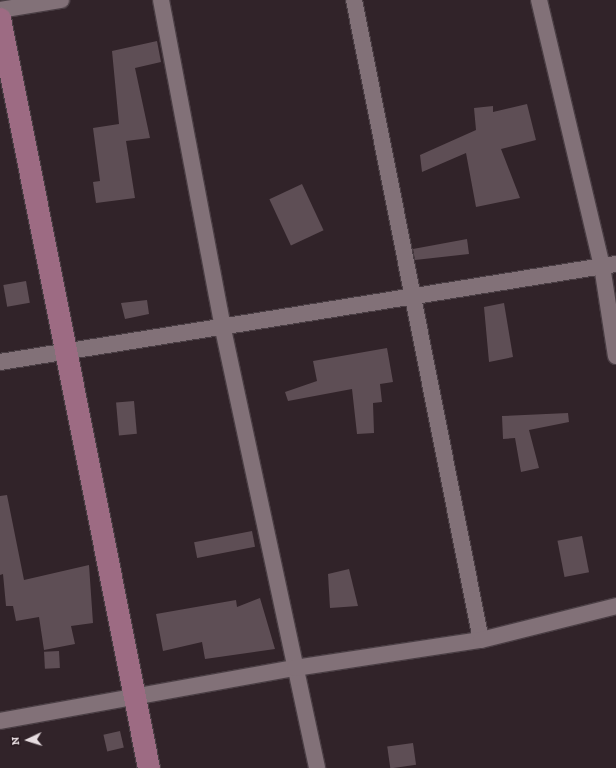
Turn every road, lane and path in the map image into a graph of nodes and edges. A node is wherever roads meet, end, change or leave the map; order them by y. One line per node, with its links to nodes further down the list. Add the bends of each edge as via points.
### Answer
1 (61, 0): 5 (street)
2 (162, 0): 9 (street)
3 (354, 0): 8 (street)
4 (539, 0): 7 (street)
5 (0, 10)
6 (0, 19): 10 (main road)
7 (609, 265): 8 (street); 11 (street)
8 (412, 298): 9 (street); 14 (street)
9 (223, 329): 10 (street); 15 (street)
10 (64, 353): 12 (street); 16 (main road)
11 (616, 356)
12 (0, 362)
13 (616, 606): 14 (street)
14 (481, 640): 15 (street)
15 (295, 668): 16 (street); 19 (street)
16 (134, 696): 17 (street); 18 (main road)
17 (0, 721)
18 (149, 768)
19 (316, 768)

